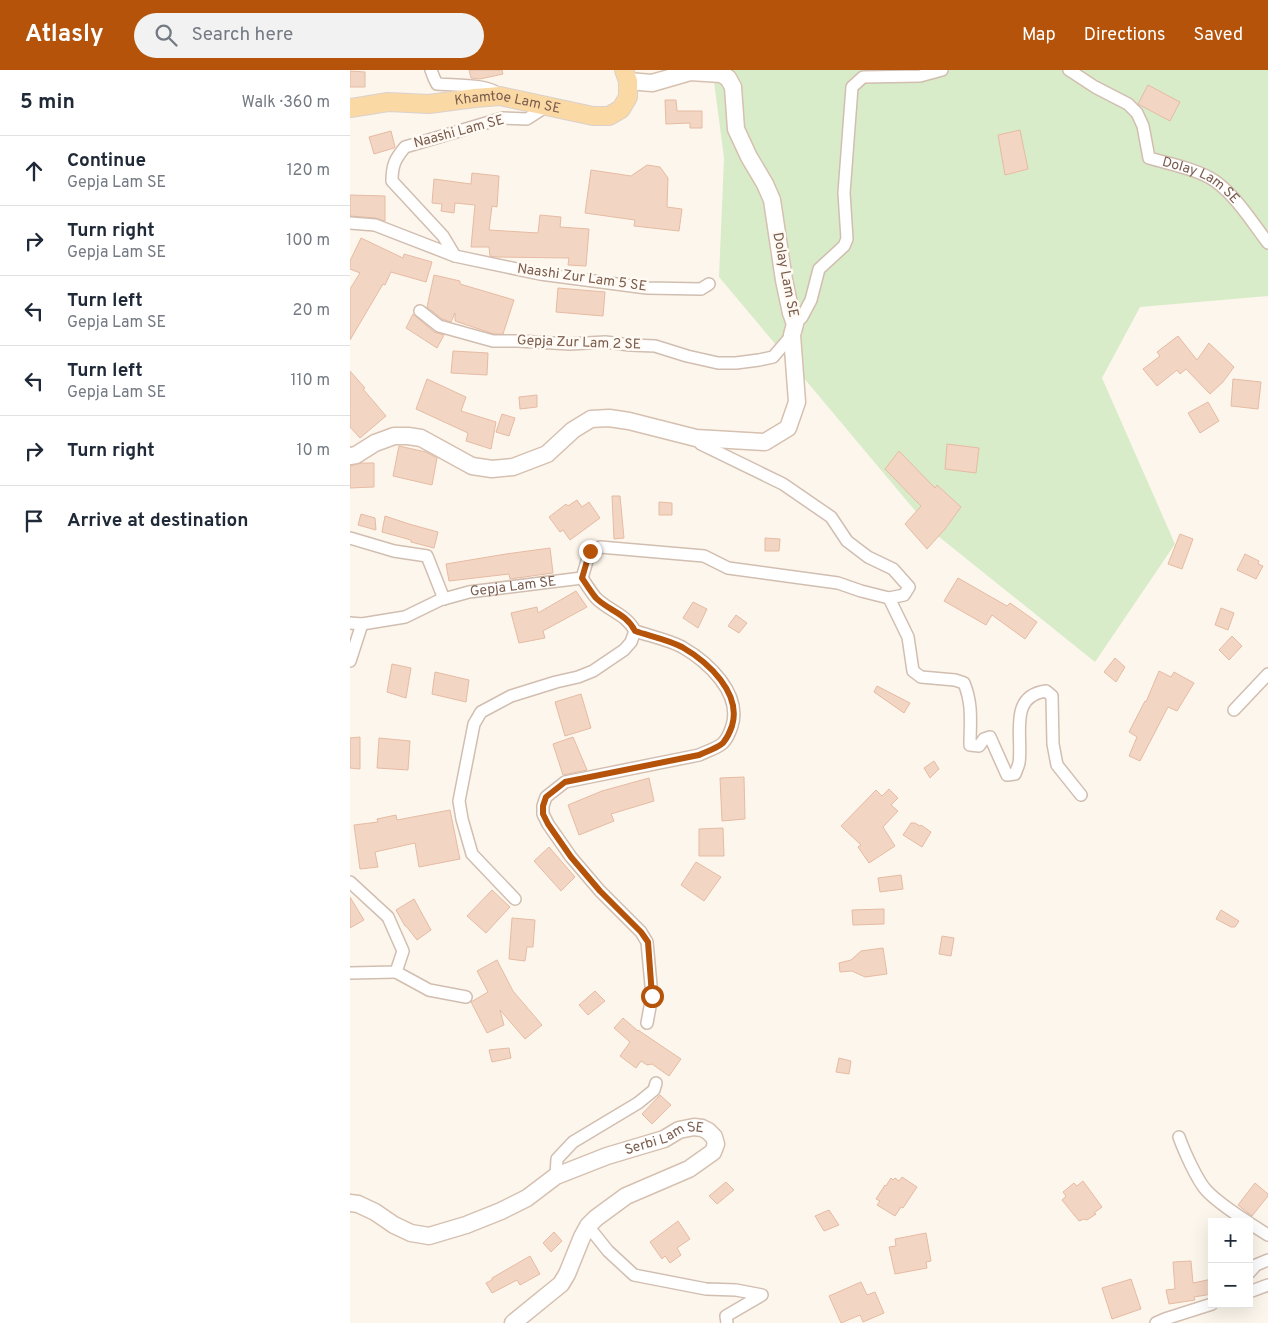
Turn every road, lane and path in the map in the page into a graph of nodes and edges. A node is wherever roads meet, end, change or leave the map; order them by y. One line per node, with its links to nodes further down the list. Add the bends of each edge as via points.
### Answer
1 (431, 70): 5 (street, via 437,84 484,87 497,91)
2 (942, 70): 13 (street, Dolay Lam SE, via 920,76 863,77 852,88 844,193 847,239 844,246 819,269 811,300)
3 (1068, 70): 9 (street, Dolay Lam SE, via 1128,104 1137,113 1144,126 1149,158 1215,180 1234,197)
4 (626, 76): 6 (main road, Khamtoe Lam SE, via 628,97 622,109 609,116 593,116); 13 (street, Dolay Lam SE, via 652,83 690,72 721,74 728,78 733,87 736,129 772,200)
5 (500, 96): 6 (main road, Khamtoe Lam SE); 7 (main road, Khamtoe Lam SE, via 429,104 388,102)
6 (547, 106): 10 (street, Naashi Lam SE, via 527,119 503,118 405,147 397,156 392,167 392,181 443,236)
7 (350, 108)
8 (350, 223): 10 (street, via 375,225)
9 (1268, 243)
10 (455, 256): 11 (street, Naashi Zur Lam 5 SE, via 540,274 647,288 701,289)
11 (709, 284)
12 (420, 311): 13 (street, Gepja Zur Lam 2 SE, via 439,326 493,341 654,346 718,363 773,357)
13 (793, 330): 14 (street, via 797,402 788,428 765,442)
14 (696, 438): 15 (street, via 609,418 583,423 547,454 513,467 492,469 472,466 421,438 408,436 394,436); 18 (street, via 701,444 784,484 832,517 847,541 868,557 893,569 909,586 904,595)
15 (350, 456)
16 (350, 538): 19 (street, via 427,556)
17 (582, 578): 18 (street, via 590,551 600,547 704,556 728,568 838,583); 19 (street, Gepja Lam SE, via 469,592); 22 (street, via 596,597 631,623)
18 (890, 598): 26 (street, via 908,637 913,671 921,678 955,680 964,684 970,704 970,745 979,746 984,738 990,737 1007,775 1015,774 1019,764 1020,713 1027,698 1046,690 1052,696 1057,765)
19 (444, 599): 21 (street, Gepja Lam SE, via 405,617)
20 (350, 623): 21 (street, Gepja Lam SE)
21 (362, 624): 23 (street)
22 (635, 631): 28 (street, via 624,650 593,671 511,696 481,712 474,724 459,801 462,818 472,854); 32 (street, via 680,646 711,668 730,698 733,709 730,732 724,742 699,755 565,782 546,797 543,814 571,857 648,942 652,996)
23 (350, 661)
24 (1268, 674): 25 (street)
25 (1234, 710)
26 (1081, 795)
27 (350, 882): 29 (street, via 388,917 403,951)
28 (515, 899)
29 (396, 972): 30 (street); 31 (street, via 429,990)
30 (350, 973)
31 (466, 997)
32 (647, 1023)
33 (656, 1083): 35 (street, via 654,1090 638,1103 573,1142 557,1159)
34 (1179, 1137): 37 (street, via 1206,1190)
35 (556, 1176): 36 (street, Serbi Lam SE, via 510,1207 429,1236 411,1233 375,1212); 39 (street, Serbi Lam SE, via 664,1139 679,1130 702,1128 714,1137 713,1152 701,1161 626,1196)
36 (350, 1203)
37 (1242, 1218)
38 (1253, 1225): 40 (street)
39 (588, 1226): 46 (street, Serbi Lam SE, via 561,1284); 47 (street, via 634,1275 706,1289 762,1295 726,1316)
40 (1268, 1235)
41 (1268, 1260): 42 (street)
42 (1253, 1268)
43 (1268, 1285): 44 (street)
44 (1253, 1291)
45 (1208, 1305): 48 (street)
46 (513, 1323)
47 (727, 1323)
48 (1156, 1323)

